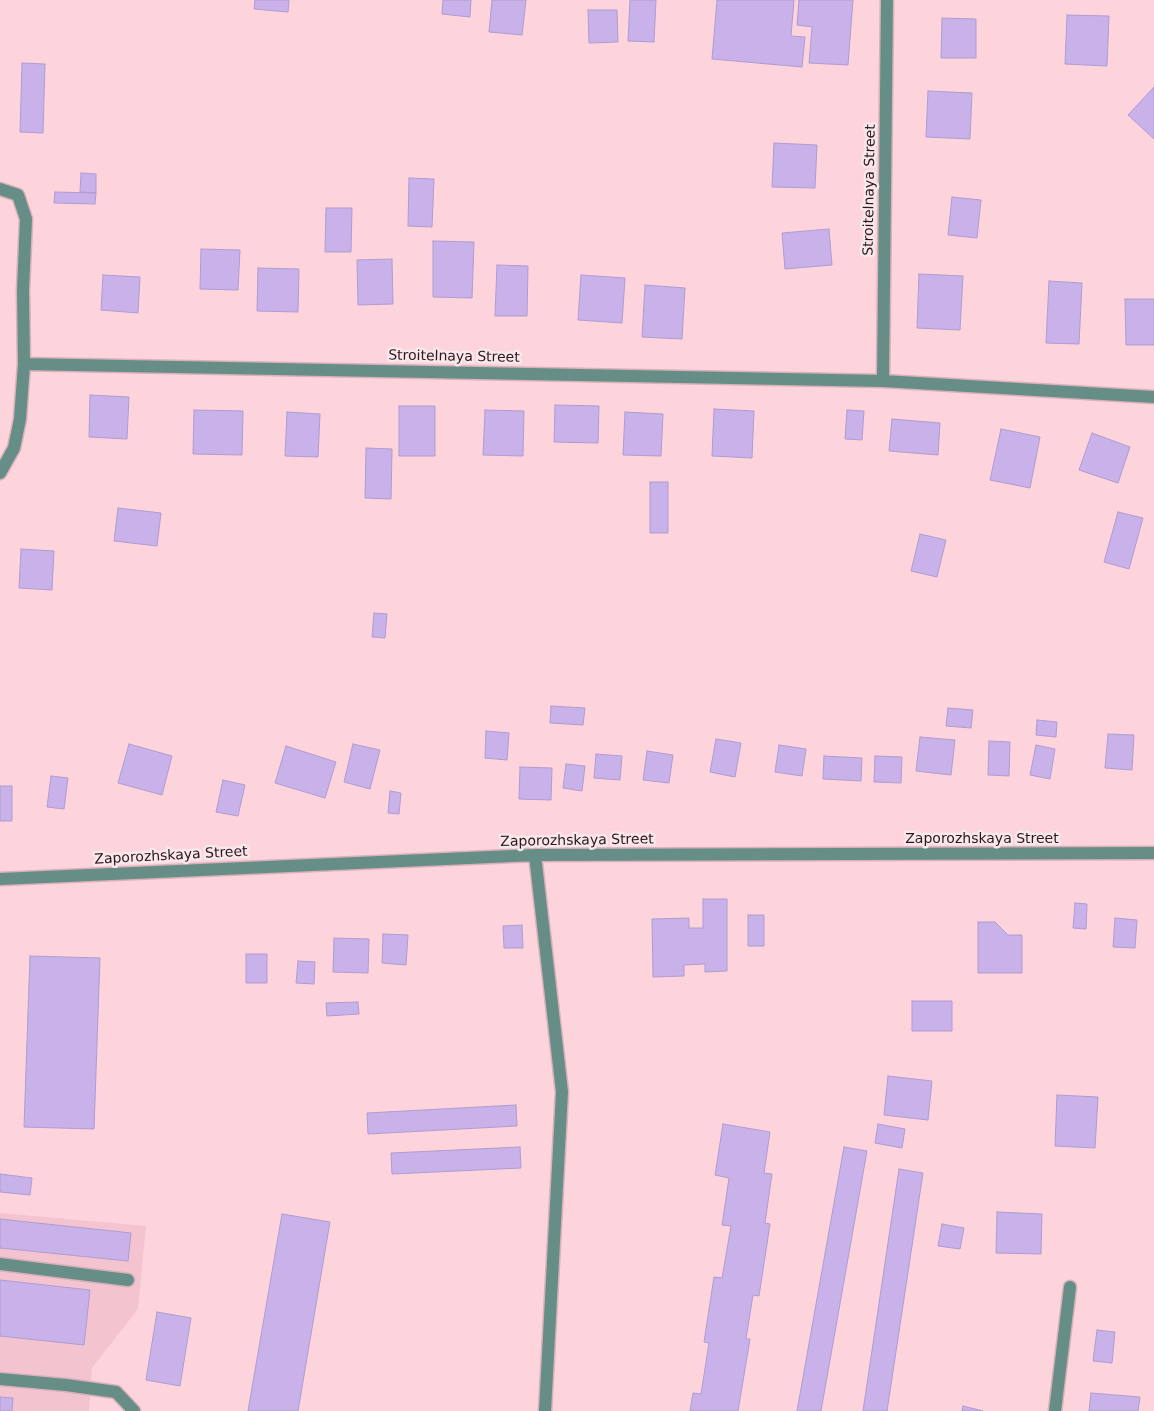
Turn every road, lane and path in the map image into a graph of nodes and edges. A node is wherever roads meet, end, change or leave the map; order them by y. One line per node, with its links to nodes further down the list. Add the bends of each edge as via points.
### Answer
1 (887, 0): 4 (street, Stroitelnaya Street)
2 (0, 188): 3 (street, via 18,195 26,219)
3 (24, 364): 4 (street, Stroitelnaya Street); 6 (street, via 20,419 14,448)
4 (883, 380): 5 (street, Stroitelnaya Street)
5 (1154, 397)
6 (0, 473)
7 (1154, 853): 8 (street, Zaporozhskaya Street)
8 (535, 855): 9 (street, Zaporozhskaya Street); 15 (street, via 562,1092)
9 (0, 879)
10 (0, 1264): 11 (street)
11 (128, 1280)
12 (1070, 1287): 16 (street)
13 (0, 1379): 14 (street, via 116,1392)
14 (134, 1411)
15 (545, 1411)
16 (1055, 1411)

